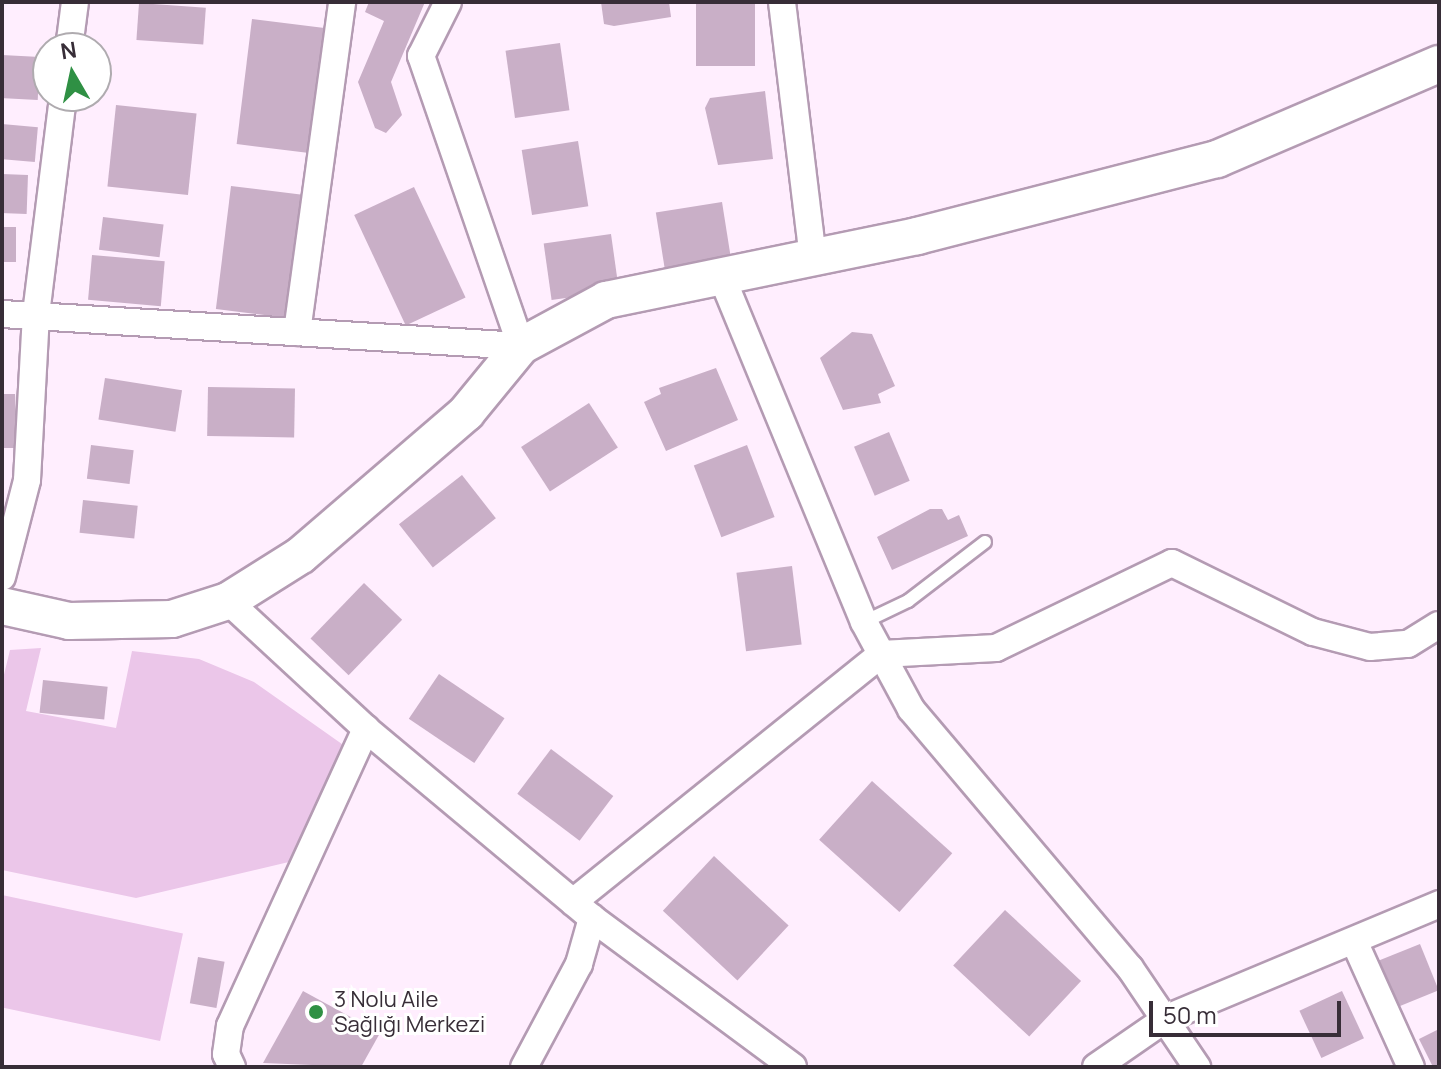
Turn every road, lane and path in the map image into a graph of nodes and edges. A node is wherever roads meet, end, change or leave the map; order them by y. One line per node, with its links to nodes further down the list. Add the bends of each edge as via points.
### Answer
1 (75, 2): 5 (street)
2 (342, 2): 12 (street)
3 (448, 2): 13 (street, via 421,56)
4 (782, 2): 8 (street)
5 (71, 32)
6 (1439, 64): 8 (street, via 1217,159)
7 (61, 112): 11 (street)
8 (813, 257): 9 (street)
9 (721, 275): 13 (street, via 606,300); 18 (street)
10 (2, 314): 11 (street)
11 (36, 314): 12 (street); 15 (street, via 27,480)
12 (297, 332): 13 (street)
13 (521, 346): 16 (street, via 466,413 301,555)
14 (985, 542): 18 (lane, via 908,601)
15 (2, 577)
16 (228, 601): 17 (street, via 172,619 69,621); 21 (street)
17 (2, 606)
18 (864, 622): 20 (street)
19 (1439, 625): 20 (street, via 1408,644 1370,647 1313,632 1172,563 996,648)
20 (881, 654): 23 (street); 25 (street, via 911,709)
21 (366, 729): 23 (street); 26 (street, via 230,1026 226,1054)
22 (1439, 904): 24 (street)
23 (583, 910): 27 (street, via 579,964); 28 (street)
24 (1354, 941): 25 (street); 31 (street)
25 (1167, 1018): 29 (street); 30 (street)
26 (232, 1067)
27 (524, 1067)
28 (793, 1067)
29 (1096, 1067)
30 (1197, 1067)
31 (1411, 1067)

